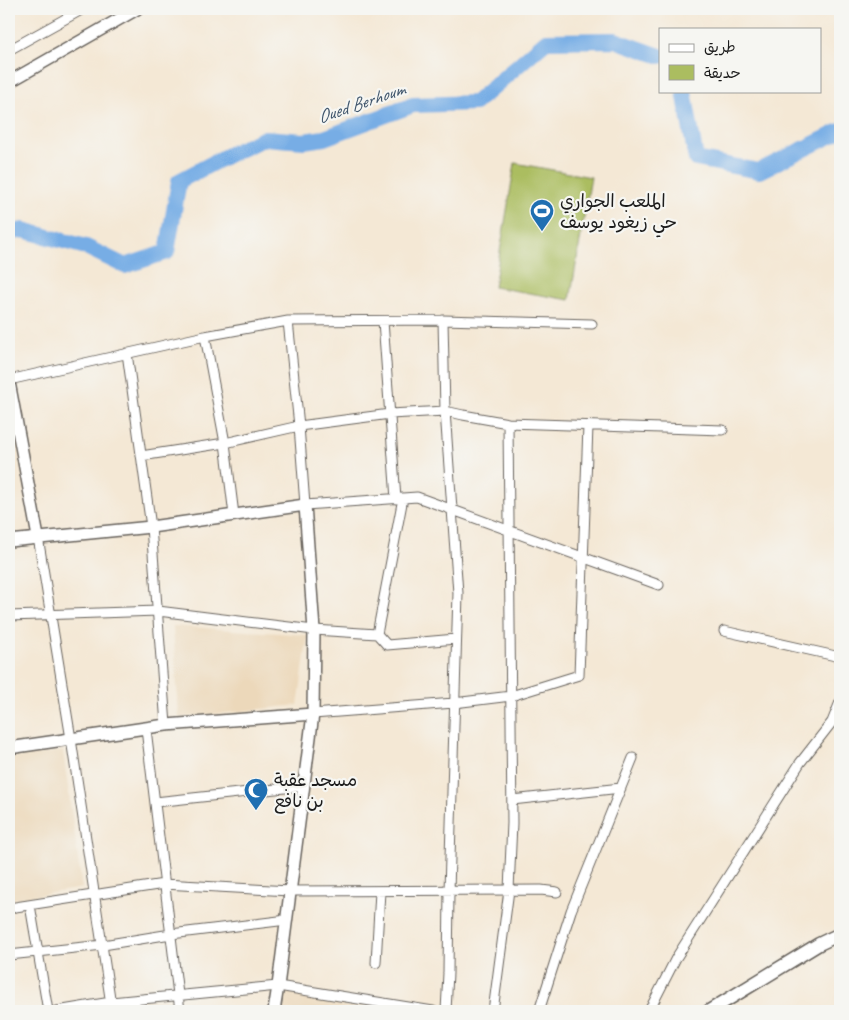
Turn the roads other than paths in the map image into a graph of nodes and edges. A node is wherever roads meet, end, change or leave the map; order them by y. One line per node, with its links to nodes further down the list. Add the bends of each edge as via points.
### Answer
1 (83, 9): 3 (street)
2 (136, 9): 4 (street)
3 (9, 50)
4 (9, 82)
5 (443, 320): 7 (street); 8 (street); 12 (street)
6 (288, 321): 7 (street); 9 (street); 15 (street)
7 (383, 321): 13 (street)
8 (592, 324)
9 (205, 336): 10 (street); 18 (street)
10 (126, 353): 11 (street); 19 (street)
11 (9, 381): 26 (street)
12 (446, 410): 13 (street); 14 (street); 22 (street)
13 (390, 414): 15 (street); 20 (street)
14 (508, 423): 16 (street); 25 (street)
15 (299, 426): 18 (street); 21 (street)
16 (588, 426): 17 (street); 28 (street)
17 (723, 430)
18 (225, 443): 19 (street); 23 (street)
19 (141, 456): 24 (street)
20 (400, 498): 21 (street); 22 (street, via 417,497); 35 (street)
21 (305, 505): 23 (street); 33 (street)
22 (452, 510): 25 (street); 36 (street, via 458,593)
23 (234, 515): 24 (street)
24 (151, 526): 26 (street); 30 (street)
25 (509, 531): 28 (street); 38 (street)
26 (38, 537): 27 (street); 31 (street)
27 (9, 541)
28 (583, 557): 29 (street); 38 (street, via 579,675)
29 (659, 585)
30 (158, 611): 31 (street); 33 (street); 42 (street)
31 (52, 615): 32 (street); 44 (street)
32 (9, 616)
33 (314, 630): 35 (street); 41 (street)
34 (724, 631): 37 (street)
35 (377, 634): 36 (street, via 387,645)
36 (456, 639): 39 (street)
37 (840, 657)
38 (511, 696): 39 (street); 49 (street)
39 (454, 702): 41 (street); 55 (street)
40 (840, 702): 78 (street, via 832,722 800,763 676,958)
41 (313, 714): 42 (street); 47 (street)
42 (166, 725): 43 (street)
43 (146, 729): 44 (street); 50 (street)
44 (71, 739): 45 (street); 57 (street)
45 (9, 748)
46 (633, 758): 48 (street)
47 (304, 786): 50 (street); 53 (street)
48 (621, 788): 49 (street); 77 (street, via 571,911)
49 (512, 800): 52 (street)
50 (154, 802): 51 (street)
51 (164, 884): 53 (street); 57 (street); 61 (street)
52 (508, 890): 55 (street); 56 (street); 76 (street)
53 (290, 891): 54 (street); 60 (street)
54 (380, 891): 55 (street); 66 (street)
55 (449, 891): 75 (street)
56 (557, 892)
57 (95, 894): 58 (street); 63 (street)
58 (30, 905): 59 (street); 64 (street)
59 (9, 908)
60 (287, 920): 61 (street); 67 (street)
61 (170, 934): 63 (street); 68 (street)
62 (840, 934): 79 (main road)
63 (103, 945): 64 (street); 69 (street)
64 (38, 952): 65 (street); 70 (street)
65 (9, 955)
66 (376, 963)
67 (278, 986): 68 (street); 73 (street); 74 (street)
68 (178, 997): 69 (street); 72 (street)
69 (111, 1007): 71 (street)
70 (48, 1011)
71 (57, 1011)
72 (180, 1011)
73 (274, 1011)
74 (433, 1011)
75 (446, 1011)
76 (493, 1011)
77 (539, 1011)
78 (649, 1011)
79 (709, 1011)

